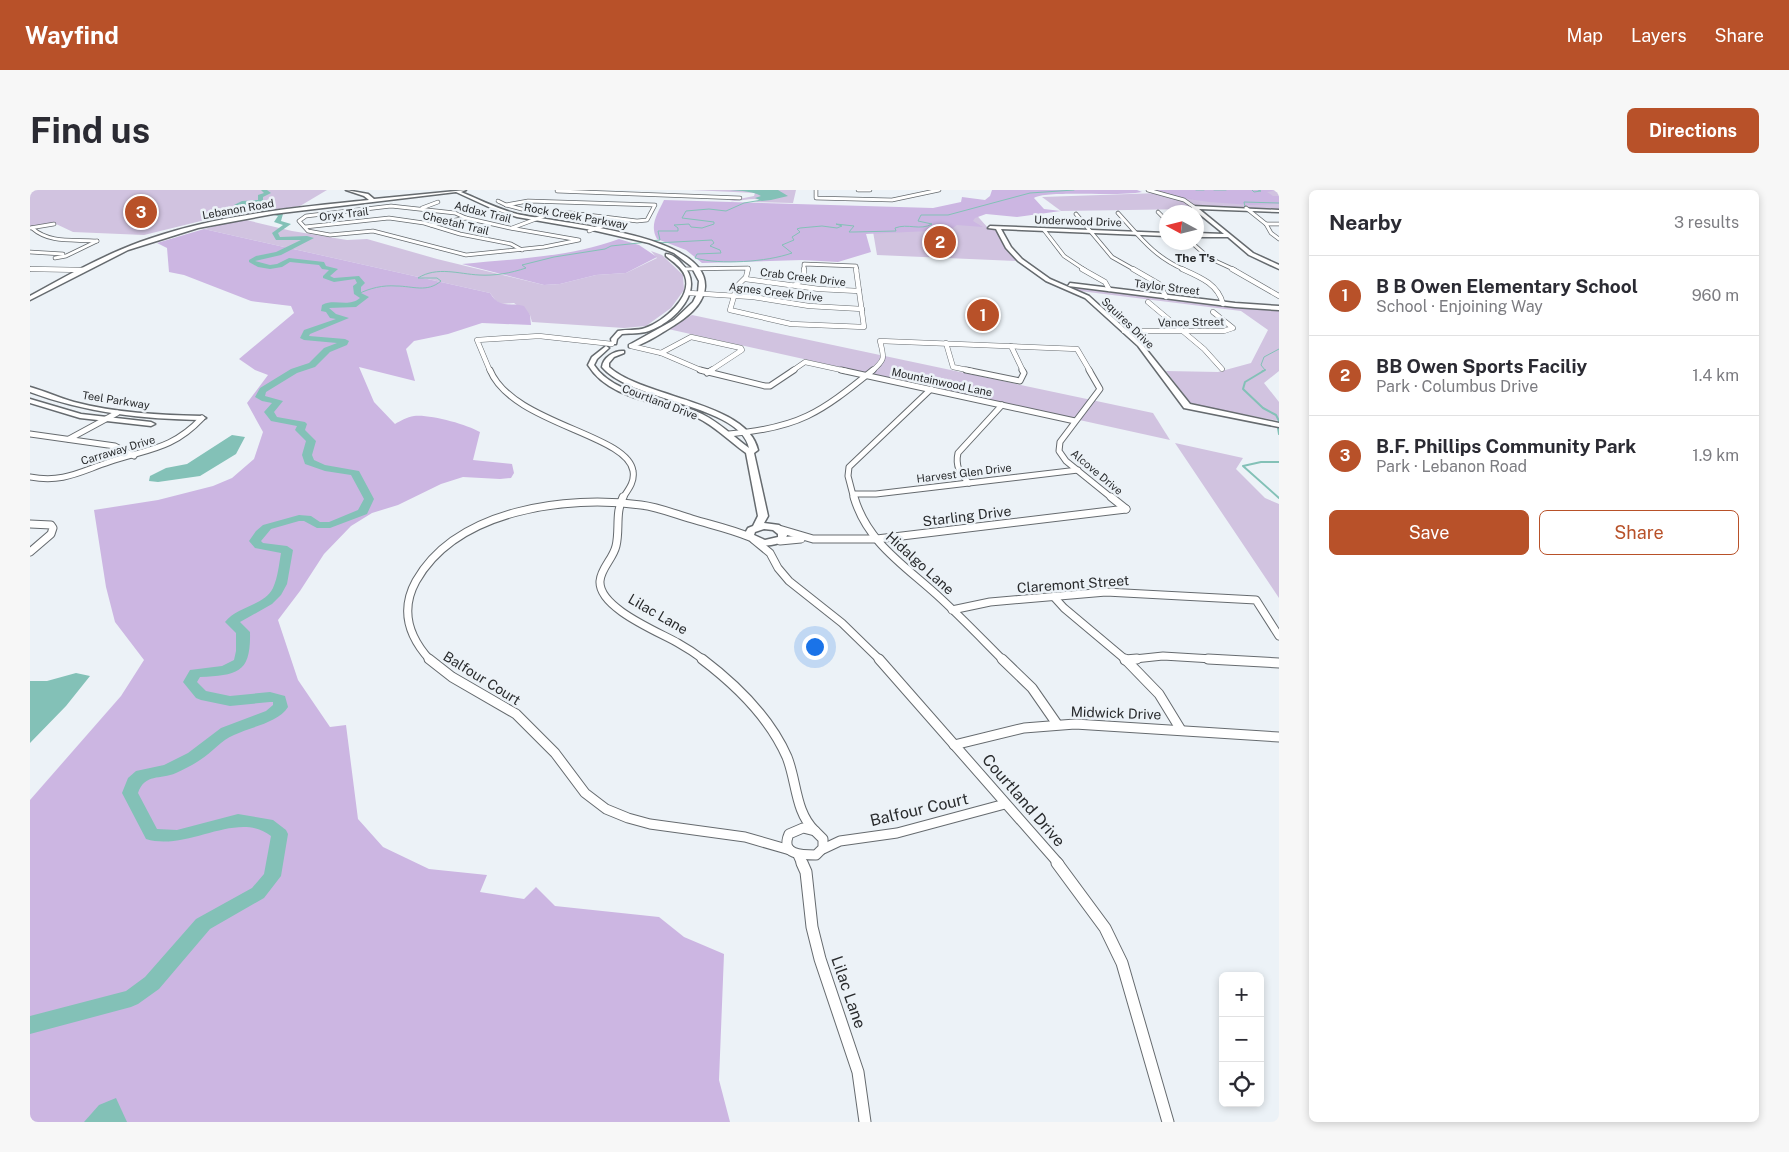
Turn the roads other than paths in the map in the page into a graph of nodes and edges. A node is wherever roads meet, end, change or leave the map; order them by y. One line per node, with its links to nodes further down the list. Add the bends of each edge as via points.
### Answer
1 (348, 190): 16 (street)
2 (464, 190): 9 (street, Lebanon Road)
3 (687, 190): 13 (street)
4 (816, 190): 15 (street, via 816,198)
5 (858, 190): 6 (street); 15 (street)
6 (870, 190)
7 (939, 190): 15 (street, via 896,199)
8 (1148, 190): 21 (street)
9 (451, 191): 16 (street, Lebanon Road); 22 (street, Rock Creek Parkway); 24 (street, Rock Creek Parkway)
10 (558, 191): 11 (street)
11 (600, 191): 12 (street)
12 (644, 192): 13 (street)
13 (684, 195): 14 (street)
14 (740, 198)
15 (859, 199)
16 (370, 200): 23 (street); 35 (street, Lebanon Road)
17 (498, 201): 20 (street)
18 (438, 202): 27 (street)
19 (614, 204): 20 (street, via 528,201); 28 (street); 39 (street, via 655,205 646,220)
20 (506, 205): 30 (street, via 518,210)
21 (1191, 205)
22 (488, 206): 24 (street); 40 (street, Rock Creek Parkway)
23 (380, 207): 27 (street, Addax Trail); 46 (street, Addax Trail, via 306,216 300,221)
24 (478, 207): 41 (street, Rock Creek Parkway)
25 (1204, 207): 26 (street)
26 (1246, 208): 29 (street); 43 (street)
27 (420, 209): 38 (street, Addax Trail, via 455,213)
28 (611, 209)
29 (1279, 210)
30 (548, 213): 36 (street); 40 (street)
31 (608, 213): 36 (street)
32 (1118, 213): 54 (street)
33 (1076, 214): 53 (street)
34 (1204, 215): 57 (street)
35 (238, 217): 61 (street, Lebanon Road, via 163,232); 62 (street, Lebanon Road)
36 (604, 217): 39 (street)
37 (385, 218): 45 (street, Cheetah Trail); 46 (street, Oryx Trail)
38 (466, 218): 45 (street); 49 (street, Addax Trail)
39 (619, 219): 51 (street)
40 (535, 220): 41 (street); 51 (street, Rock Creek Parkway)
41 (528, 222): 49 (street); 51 (street, Rock Creek Parkway)
42 (54, 224): 48 (street)
43 (1266, 224): 44 (street); 59 (street)
44 (1279, 224)
45 (430, 225): 63 (street, Cheetah Trail)
46 (305, 227): 63 (street, via 335,236 376,231 466,255)
47 (990, 227): 50 (street, Underwood Drive)
48 (31, 228): 66 (street, via 46,238 96,241)
49 (510, 228): 63 (street, Addax Trail, via 579,240)
50 (998, 228): 52 (street, Underwood Drive); 74 (street, Squires Drive, via 1013,254)
51 (592, 230): 58 (street, Rock Creek Parkway); 71 (street, Rock Creek Parkway, via 652,248 669,256)
52 (1044, 230): 53 (street, Underwood Drive); 76 (street, via 1062,255 1102,280)
53 (1090, 232): 54 (street, Underwood Drive); 83 (street, via 1112,257 1159,284)
54 (1136, 233): 55 (street, Underwood Drive); 86 (street, via 1166,261 1209,283 1222,296)
55 (1159, 234)
56 (1204, 235): 57 (street)
57 (1230, 236): 68 (street, via 1251,254)
58 (636, 237): 60 (street, Rock Creek Parkway)
59 (1278, 237)
60 (665, 247): 69 (street, Rock Creek Parkway)
61 (117, 248): 62 (street); 72 (street, Lebanon Road)
62 (126, 249): 72 (street, Lebanon Road)
63 (522, 250)
64 (1200, 250): 82 (street, via 1209,258)
65 (30, 252): 66 (street)
66 (70, 254): 67 (street)
67 (55, 258)
68 (1279, 267)
69 (696, 268): 71 (street); 73 (street, via 748,268); 80 (street, via 702,279)
70 (30, 269): 72 (street)
71 (684, 269): 79 (street, via 690,278)
72 (76, 271): 78 (street, Lebanon Road); 84 (street, Lebanon Road)
73 (745, 279): 75 (street, Crab Creek Drive); 81 (street, via 738,284)
74 (1053, 282): 76 (street, Taylor Street); 93 (street, Squires Drive, via 1087,297)
75 (795, 285): 77 (street, Crab Creek Drive); 77 (street, via 804,278 804,264 856,266)
76 (1109, 289): 83 (street, Taylor Street)
77 (860, 291): 88 (street)
78 (30, 292)
79 (689, 293): 80 (street, Agnes Creek Drive); 90 (street, via 678,308)
80 (701, 294): 81 (street, Agnes Creek Drive); 91 (street, via 689,311)
81 (734, 296): 88 (street, Agnes Creek Drive); 88 (street, via 730,310 795,324 864,328)
82 (1279, 296)
83 (1166, 297): 86 (street, Taylor Street)
84 (30, 298)
85 (1148, 302): 94 (street)
86 (1223, 304): 87 (street, Taylor Street)
87 (1279, 308)
88 (862, 309)
89 (1213, 312): 94 (street, Vance Street, via 1233,328)
90 (657, 324): 91 (street); 92 (street)
91 (666, 327): 95 (street)
92 (643, 331): 95 (street); 97 (street, via 620,332)
93 (1124, 331): 94 (street, Vance Street); 112 (street, Squires Drive, via 1140,345 1187,406)
94 (1182, 331): 101 (street)
95 (652, 334): 99 (street)
96 (946, 343): 98 (street); 98 (street, via 953,367 1020,381 1024,373); 103 (street, via 880,341 882,363)
97 (610, 345): 99 (street); 99 (street, via 613,352); 116 (street, Courtland Drive, via 591,364 598,376 640,397 694,414); 124 (street, Lilac Lane, via 526,336 477,340 493,378 509,396 549,420 612,446 629,459 635,477)
98 (1011, 346): 111 (street, Alcove Drive, via 1077,349 1100,388)
99 (628, 349): 100 (street); 114 (street, Courtland Drive, via 612,356 606,363 612,373 647,390 720,415)
100 (661, 353): 102 (street); 102 (street, via 691,337 742,350)
101 (1222, 368)
102 (707, 373): 103 (street, Mountainwood Lane, via 765,386 770,386 805,362)
103 (866, 375): 104 (street, Mountainwood Lane); 114 (street, via 816,413)
104 (932, 390): 107 (street, Mountainwood Lane); 123 (street, Hidalgo Lane, via 851,464 848,475)
105 (32, 391): 108 (street, Teel Parkway)
106 (30, 401): 110 (street, Teel Parkway)
107 (1002, 405): 111 (street, Mountainwood Lane); 122 (street, via 958,454 958,468)
108 (117, 413): 109 (street, Teel Parkway); 110 (street)
109 (202, 418): 113 (street, Carraway Drive)
110 (105, 420): 113 (street, Teel Parkway); 117 (street)
111 (1075, 421): 120 (street, Alcove Drive, via 1058,448 1063,458)
112 (1279, 425)
113 (195, 426): 119 (street, Carraway Drive, via 177,441)
114 (746, 433): 116 (street); 118 (street, via 754,446)
115 (30, 434): 117 (street)
116 (728, 434): 118 (street, Courtland Drive)
117 (69, 440): 119 (street, via 115,446)
118 (750, 452): 126 (street)
119 (134, 456): 121 (street, Carraway Drive, via 66,478)
120 (1078, 470): 122 (street, Harvest Glen Drive); 125 (street, Alcove Drive)
121 (31, 479)
122 (969, 483): 123 (street, Harvest Glen Drive)
123 (853, 494): 131 (street, Hidalgo Lane, via 860,517)
124 (620, 503): 129 (street, via 655,508); 145 (street, Lilac Lane, via 617,544 601,576 603,593 626,615 688,648 743,695 784,750); 149 (street, Balfour Court, via 552,504 513,512 471,530 431,560 414,584 406,611 409,630 430,662 444,674 515,714 557,757 581,791 605,809 648,824)
125 (1126, 509): 131 (street, Starling Drive)
126 (763, 516): 128 (street); 129 (street)
127 (30, 524): 133 (street, via 51,525 53,528 51,534)
128 (776, 528): 129 (street); 130 (street, Starling Drive); 132 (street, via 784,536)
129 (754, 533): 132 (street, via 766,543); 134 (street, Courtland Drive)
130 (811, 538): 131 (street, Starling Drive); 132 (street, Starling Drive)
131 (875, 539): 136 (street, Hidalgo Lane)
132 (777, 541): 134 (street)
133 (30, 552)
134 (770, 553): 143 (street, Courtland Drive, via 789,581 842,623 878,658)
135 (1054, 597): 136 (street, Claremont Street, via 991,602); 137 (street, Claremont Street, via 1122,592 1256,600); 138 (street)
136 (952, 610): 140 (street, Hidalgo Lane, via 1035,692)
137 (1279, 636)
138 (1125, 660): 139 (street, via 1163,656); 141 (street, via 1157,691)
139 (1279, 663)
140 (1058, 724): 141 (street, Midwick Drive); 143 (street, Midwick Drive)
141 (1181, 730): 142 (street, Midwick Drive)
142 (1279, 737)
143 (954, 745): 144 (street, Courtland Drive)
144 (1005, 804): 150 (street, Balfour Court, via 897,833); 155 (street, Courtland Drive, via 1061,867 1105,928 1122,963)
145 (804, 818): 146 (street); 147 (street, Lilac Lane)
146 (798, 829): 147 (street); 148 (street)
147 (815, 831): 150 (street)
148 (786, 837): 149 (street, Balfour Court); 151 (street)
149 (770, 841): 151 (street, Balfour Court)
150 (823, 844): 152 (street, via 816,855)
151 (794, 853): 152 (street); 153 (street, Lilac Lane)
152 (810, 857): 153 (street, Lilac Lane)
153 (806, 872): 154 (street, Lilac Lane, via 812,927 829,989 858,1072)
154 (864, 1122)
155 (1168, 1122)

